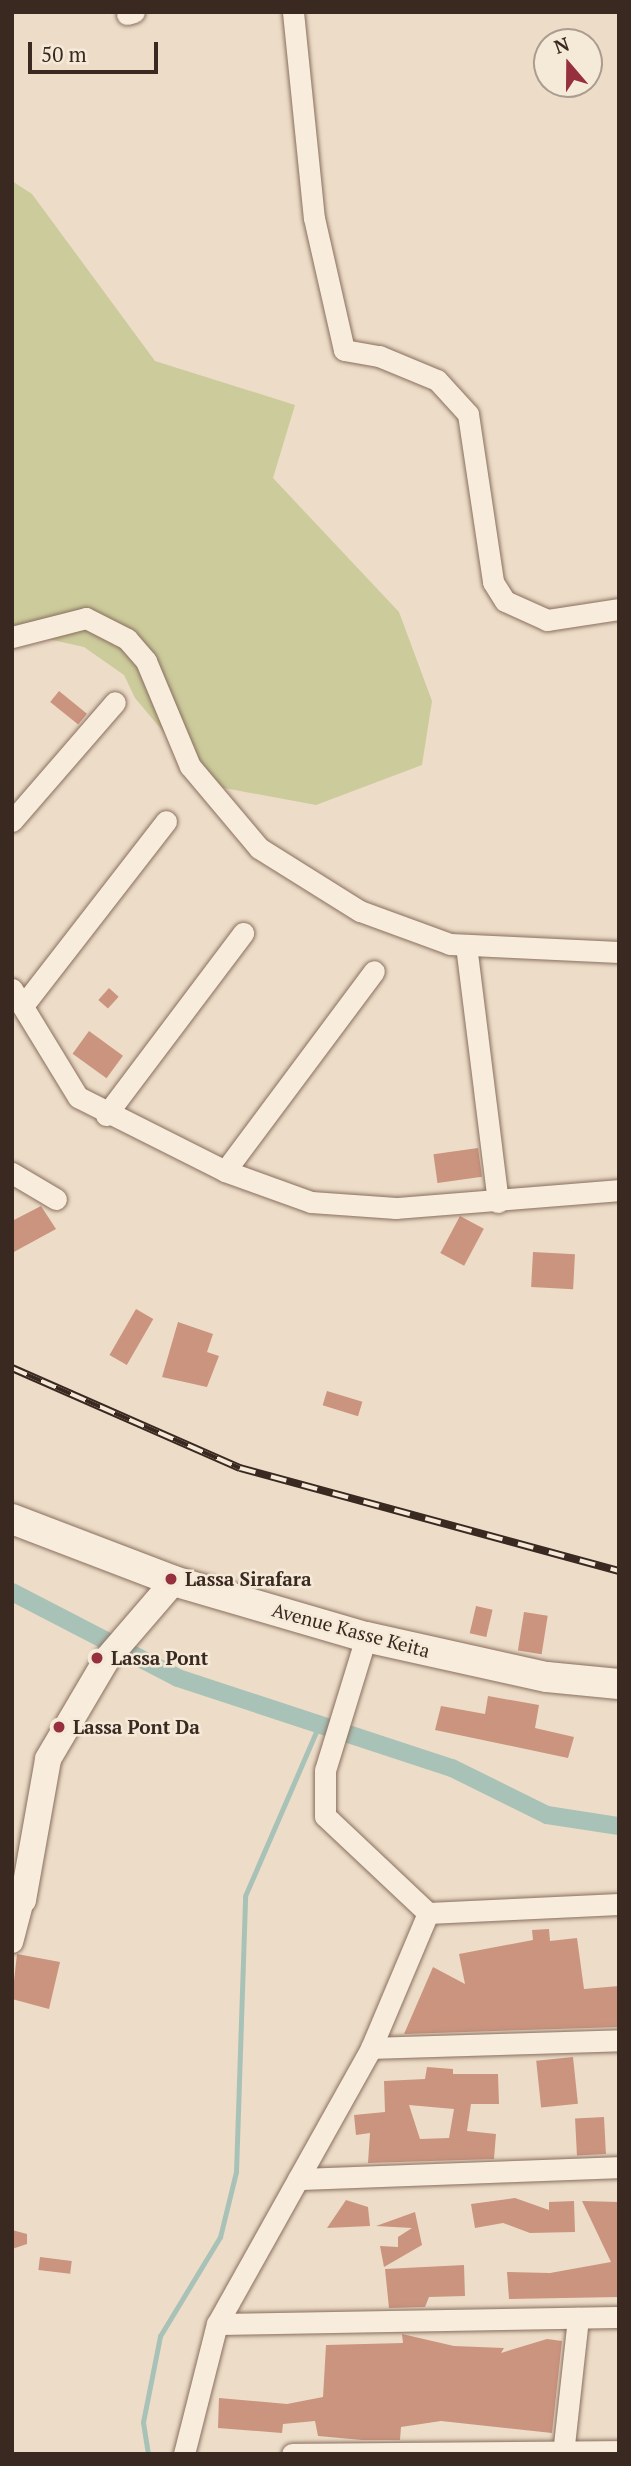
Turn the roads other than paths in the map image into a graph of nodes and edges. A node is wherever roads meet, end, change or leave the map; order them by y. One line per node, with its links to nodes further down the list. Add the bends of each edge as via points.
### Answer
1 (293, 12): 2 (street, via 314,218 344,350 379,356 437,380 468,414 493,582 505,601 547,620)
2 (619, 609)
3 (12, 637): 8 (street, via 86,618 119,633 146,661 190,765 259,848 360,911)
4 (115, 702): 5 (street)
5 (12, 821)
6 (166, 821): 11 (street)
7 (243, 933): 12 (street)
8 (466, 945): 9 (street); 17 (street)
9 (619, 952)
10 (374, 971): 13 (street)
11 (18, 996): 12 (street, via 78,1097)
12 (106, 1115): 13 (street)
13 (225, 1171): 17 (street, via 311,1202 396,1208)
14 (12, 1173): 16 (street)
15 (619, 1190): 17 (street)
16 (56, 1199)
17 (498, 1202)
18 (12, 1519): 19 (main road, Avenue Kasse Keita)
19 (174, 1581): 20 (main road, Avenue Kasse Keita); 22 (street, via 107,1659 48,1759)
20 (366, 1637): 21 (main road, Avenue Kasse Keita, via 548,1677); 24 (street, via 337,1718 325,1770 325,1816)
21 (619, 1684)
22 (18, 1899): 25 (street)
23 (619, 1904): 24 (street)
24 (428, 1913): 27 (street)
25 (12, 1942)
26 (619, 2040): 27 (street)
27 (371, 2048): 29 (street)
28 (619, 2166): 29 (street)
29 (298, 2179): 32 (street)
30 (578, 2318): 31 (street); 32 (street); 34 (street)
31 (619, 2318)
32 (217, 2324): 35 (street)
33 (619, 2451): 34 (street)
34 (563, 2453): 36 (street)
35 (184, 2454)
36 (292, 2454)

